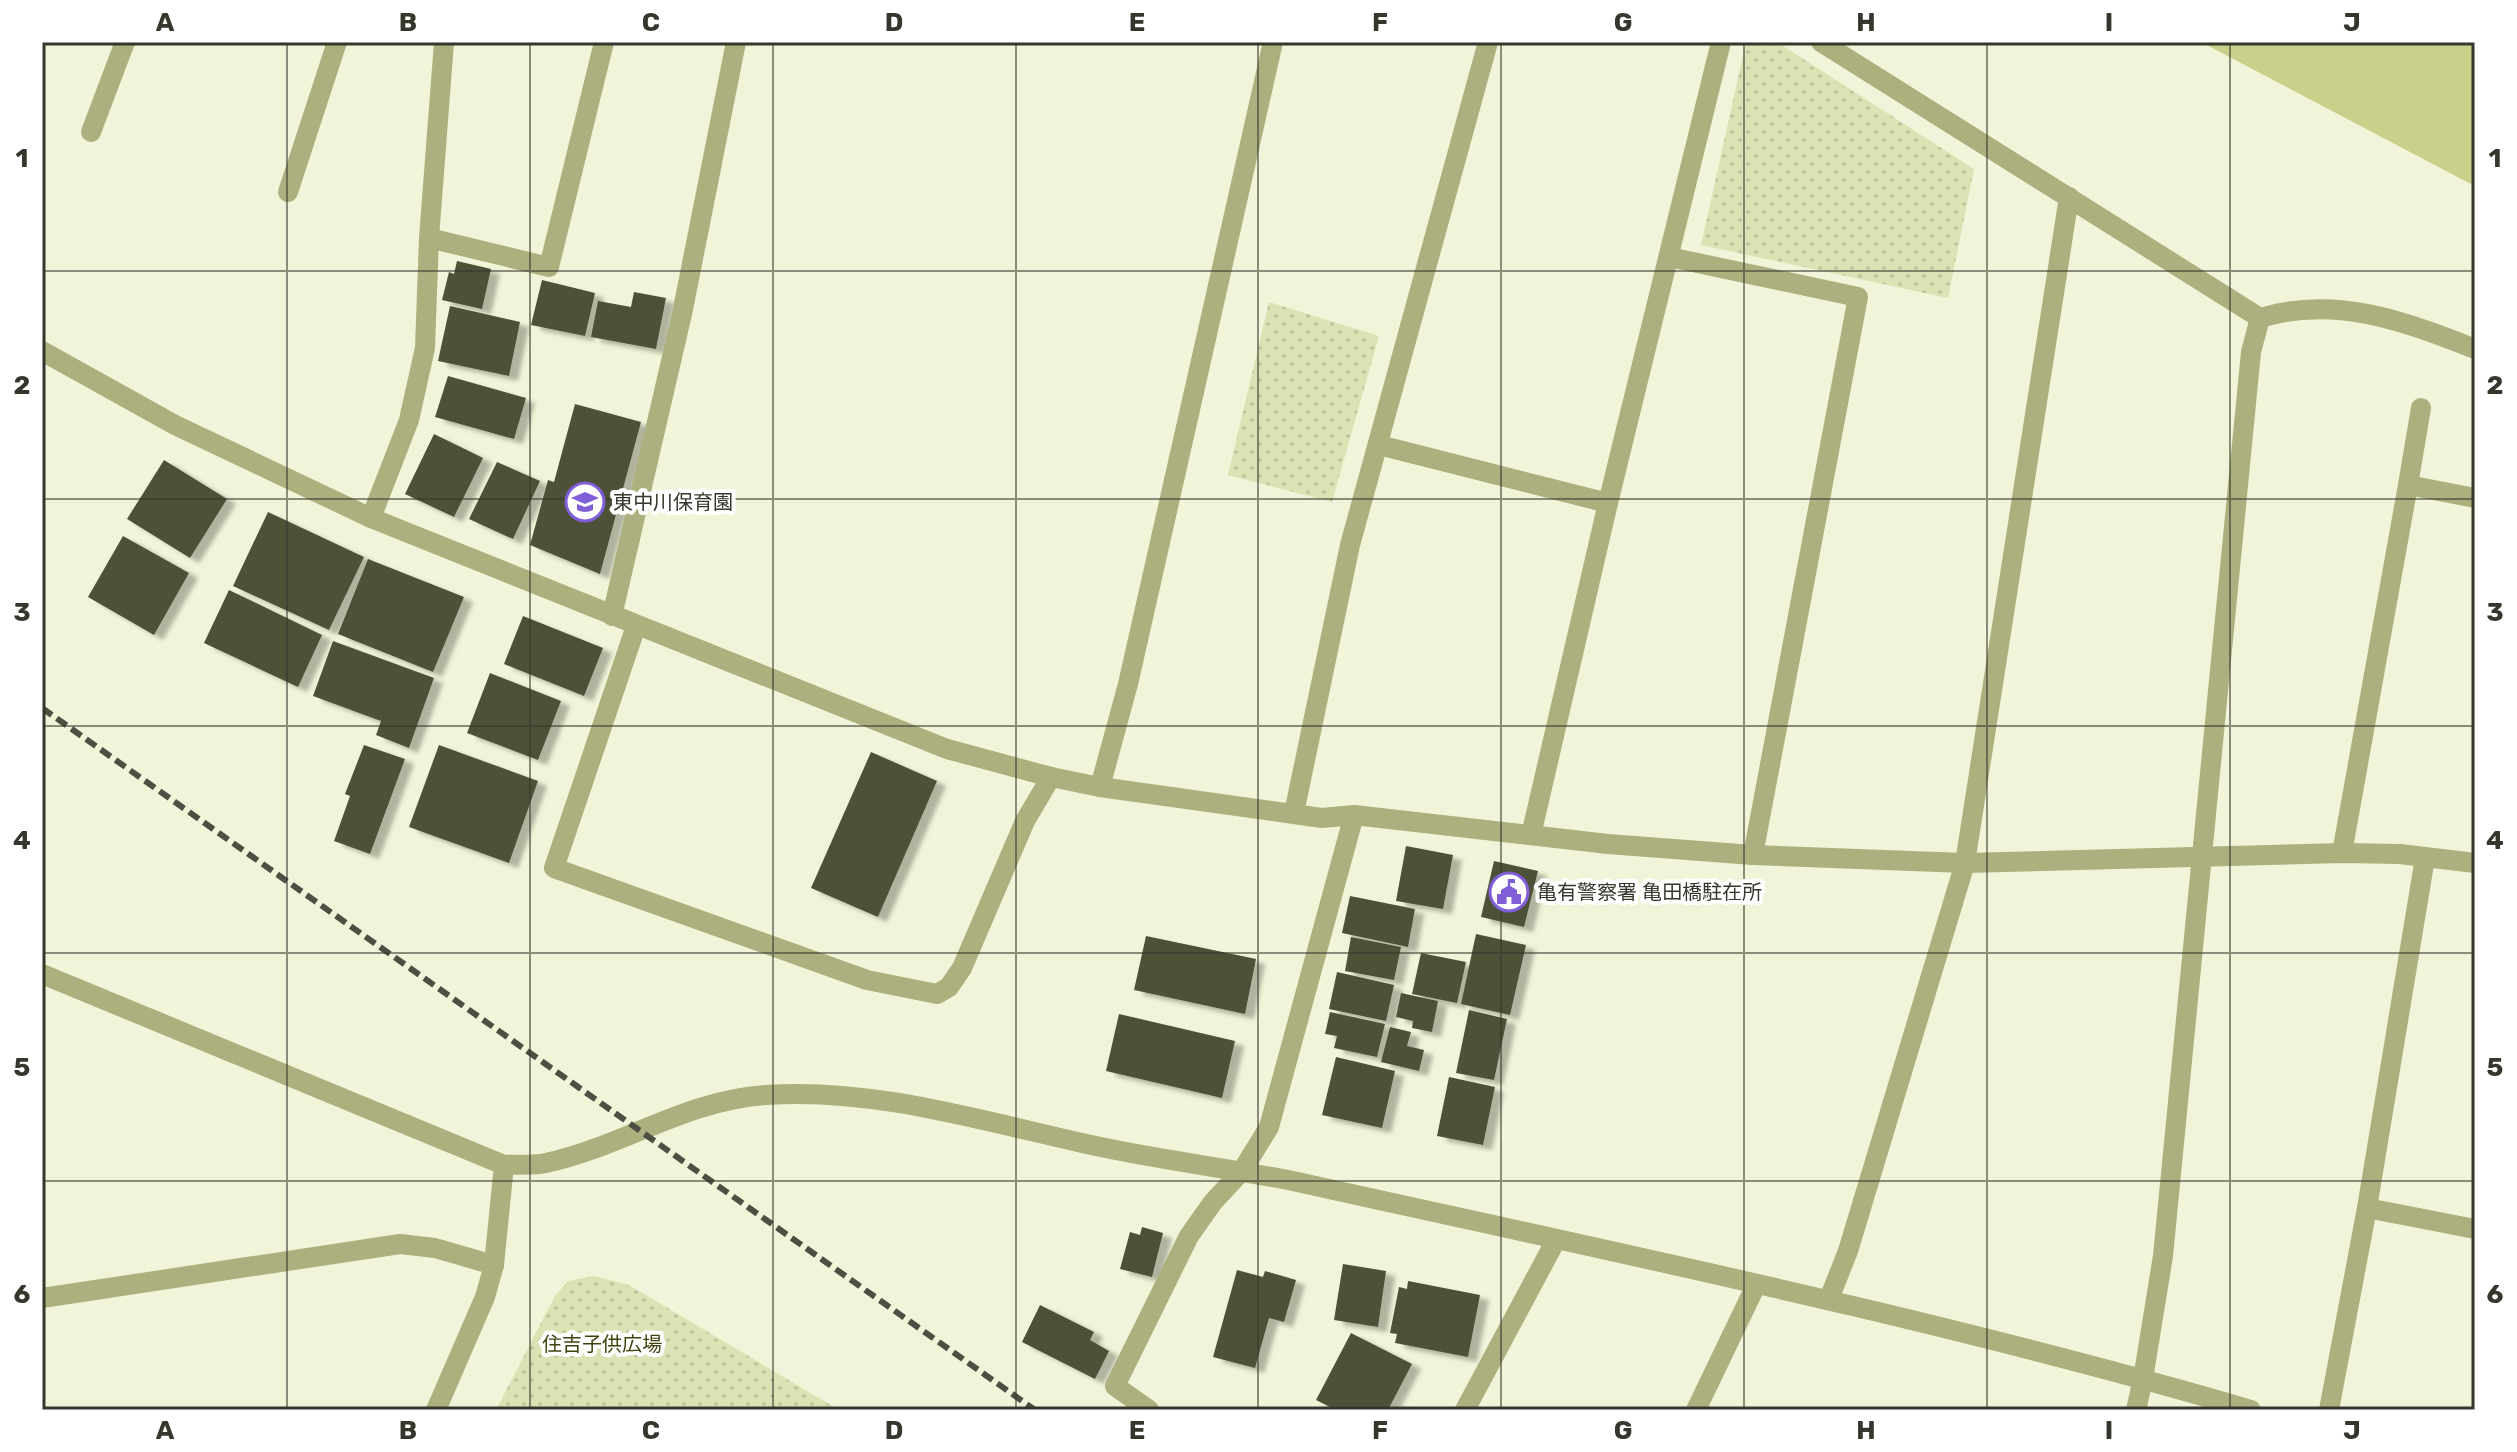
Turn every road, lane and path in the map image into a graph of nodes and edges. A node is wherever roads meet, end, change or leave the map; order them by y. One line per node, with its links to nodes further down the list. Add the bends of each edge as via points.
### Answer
1 (125, 42): 10 (street)
2 (337, 42): 11 (street)
3 (604, 42): 13 (street, via 549,267)
4 (736, 42): 24 (street, via 682,314)
5 (1273, 42): 27 (street)
6 (1488, 42): 19 (street)
7 (1721, 42): 14 (street)
8 (1821, 42): 12 (street)
9 (440, 43): 13 (street)
10 (91, 132)
11 (288, 192)
12 (2069, 197): 15 (street); 35 (street)
13 (429, 238): 23 (street, via 425,348 409,420)
14 (1669, 257): 22 (street); 32 (street, via 1858,297)
15 (2260, 318): 16 (street, via 2329,308 2397,319); 33 (street, via 2251,352)
16 (2475, 349)
17 (42, 351): 23 (street, via 175,425)
18 (2421, 408): 20 (street)
19 (1379, 445): 22 (street); 28 (street, via 1350,545)
20 (2408, 485): 21 (street); 31 (street)
21 (2475, 498)
22 (1608, 503): 30 (street)
23 (371, 518): 24 (street)
24 (612, 616): 25 (street)
25 (636, 626): 26 (street, via 947,749); 26 (street, via 554,868 569,874 867,980 937,994 962,968 1025,821)
26 (1051, 777): 27 (street)
27 (1100, 787): 28 (street)
28 (1294, 813): 29 (street, via 1322,818)
29 (1354, 815): 30 (street); 39 (street, via 1269,1127)
30 (1531, 835): 32 (street)
31 (2342, 853): 33 (street); 34 (street)
32 (1753, 855): 35 (street)
33 (2203, 856): 35 (street); 47 (street, via 2163,1256)
34 (2425, 858): 36 (street); 40 (street)
35 (1965, 863): 46 (street)
36 (2475, 863)
37 (42, 974): 38 (street)
38 (504, 1165): 39 (street, via 544,1164 669,1117 720,1104 809,1093 885,1100 1153,1158); 43 (street)
39 (1242, 1171): 42 (street); 49 (street, via 1189,1236 1115,1386)
40 (2367, 1208): 41 (street); 54 (street)
41 (2475, 1229)
42 (1556, 1240): 44 (street); 50 (street)
43 (494, 1265): 45 (street, via 400,1244); 48 (street)
44 (1756, 1285): 46 (street); 51 (street)
45 (42, 1298)
46 (1829, 1299): 47 (street)
47 (2143, 1379): 52 (street); 53 (street)
48 (436, 1410)
49 (1149, 1410)
50 (1465, 1410)
51 (1696, 1410)
52 (2136, 1410)
53 (2251, 1410)
54 (2329, 1410)

